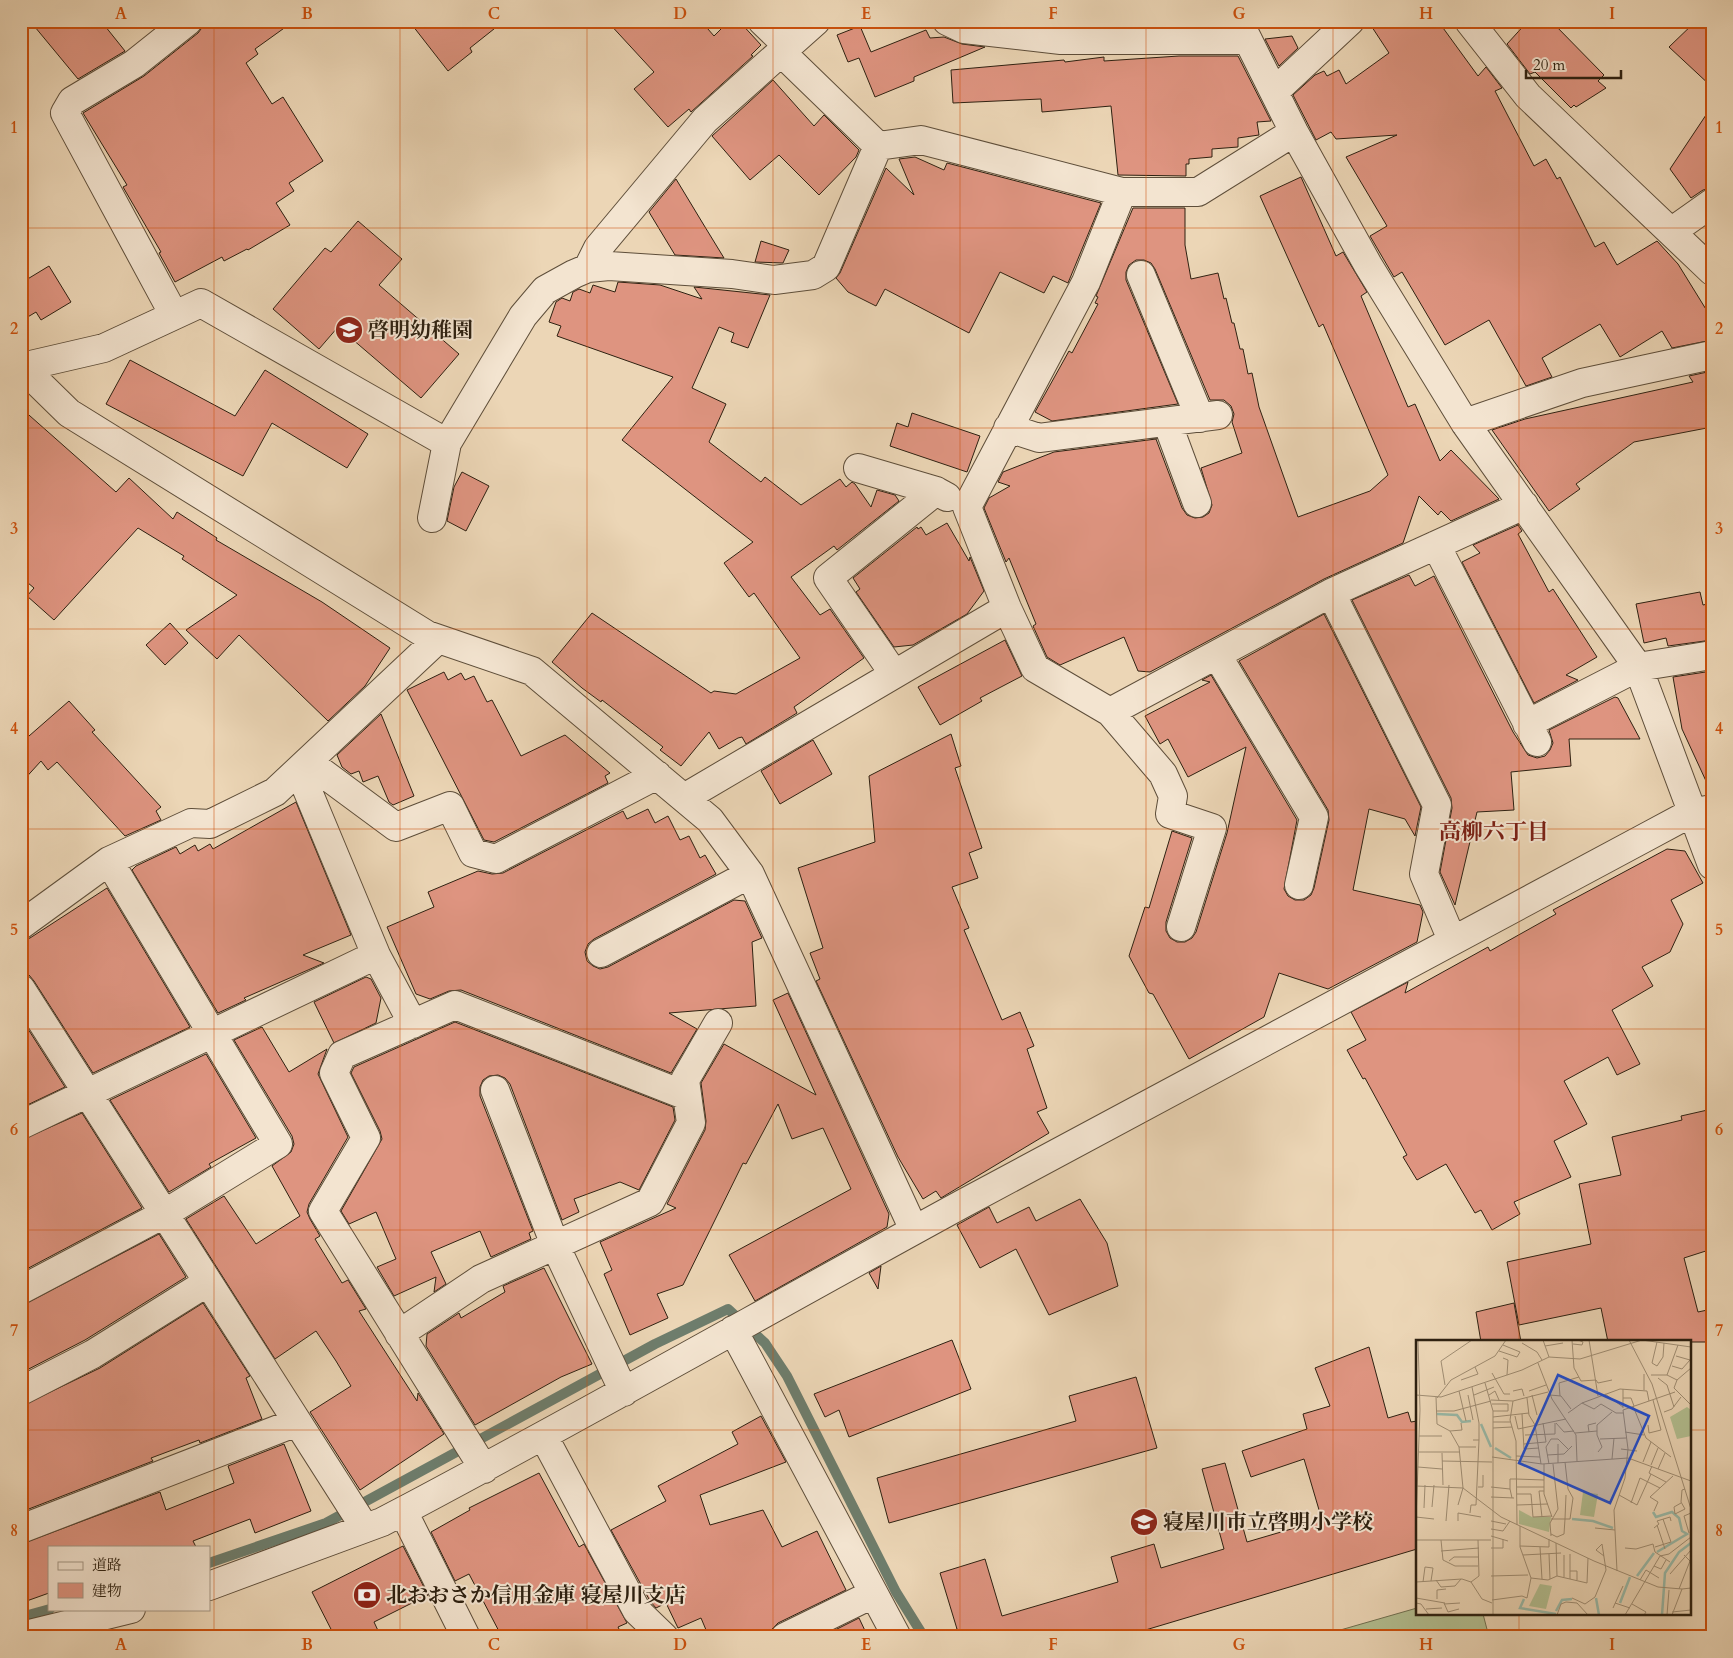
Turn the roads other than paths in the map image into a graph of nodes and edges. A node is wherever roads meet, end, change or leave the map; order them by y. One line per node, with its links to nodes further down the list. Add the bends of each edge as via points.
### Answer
1 (188, 21): 18 (street, via 134,64 72,101 65,113)
2 (762, 21): 8 (street)
3 (816, 21): 8 (street)
4 (947, 21): 7 (street, via 964,29 1062,40)
5 (1350, 21): 9 (street)
6 (1469, 21): 14 (street, via 1528,96)
7 (1243, 30): 9 (street)
8 (785, 49): 11 (street); 15 (street, via 705,120 598,248)
9 (1274, 92): 10 (street)
10 (1294, 132): 12 (street, via 1198,192); 22 (street, via 1368,264)
11 (878, 146): 12 (street, via 921,140); 15 (street, via 826,267 813,275 774,280 636,266)
12 (1122, 192): 23 (street, via 1086,282)
13 (1712, 203): 14 (street)
14 (1671, 232): 16 (street)
15 (588, 268): 24 (street, via 546,290 522,316)
16 (1712, 271)
17 (1141, 275): 21 (street, via 1209,416)
18 (174, 315): 20 (street, via 104,348); 24 (street, via 201,304)
19 (1712, 355): 22 (street, via 1582,383)
20 (22, 366): 34 (street, via 69,413)
21 (1167, 422): 23 (street, via 1039,438); 27 (street)
22 (1464, 423): 28 (street)
23 (1008, 428): 29 (street)
24 (447, 443): 30 (street)
25 (858, 468): 26 (street)
26 (936, 491): 29 (street); 38 (street, via 828,578)
27 (1197, 503)
28 (1524, 505): 31 (street); 37 (street)
29 (966, 506): 33 (street)
30 (432, 518)
31 (1436, 545): 32 (street); 37 (street, via 1532,733)
32 (1331, 594): 35 (street); 50 (street, via 1437,805 1424,874)
33 (1007, 608): 38 (street); 39 (street, via 1035,668)
34 (438, 640): 40 (street); 41 (street, via 532,671)
35 (1217, 654): 39 (street); 47 (street, via 1314,817)
36 (1712, 655): 37 (street)
37 (1638, 667): 43 (street)
38 (894, 674): 42 (street)
39 (1110, 712): 49 (street, via 1163,774 1172,796 1170,814 1212,828)
40 (304, 766): 41 (street, via 396,827 450,806 472,853 496,859); 44 (street, via 276,792 239,811 210,824 191,823); 52 (street)
41 (657, 775): 42 (street)
42 (684, 798): 46 (street, via 710,820)
43 (1701, 811): 45 (street); 50 (street)
44 (108, 861): 48 (street); 56 (street)
45 (1712, 865)
46 (750, 874): 51 (street); 62 (street)
47 (1299, 885)
48 (21, 925)
49 (1181, 927)
50 (1452, 940): 62 (street)
51 (601, 953)
52 (376, 955): 55 (street); 56 (street)
53 (21, 989): 58 (street)
54 (718, 1023): 59 (street, via 685,1080)
55 (413, 1024): 59 (street, via 455,1005); 67 (street, via 342,1055 334,1073 366,1138 323,1211)
56 (213, 1033): 58 (street); 61 (street, via 278,1144)
57 (495, 1090): 63 (street)
58 (88, 1094): 60 (street); 61 (street)
59 (687, 1096): 63 (street, via 691,1123 650,1202)
60 (21, 1125)
61 (164, 1214): 64 (street); 65 (street)
62 (914, 1230): 66 (street)
63 (555, 1245): 67 (street, via 481,1279); 68 (street)
64 (208, 1282): 69 (street, via 94,1354); 70 (street)
65 (21, 1290)
66 (742, 1325): 68 (street); 77 (street)
67 (399, 1334): 72 (street)
68 (616, 1375): 71 (street)
69 (21, 1392)
70 (297, 1422): 74 (street); 75 (street)
71 (544, 1436): 72 (street); 81 (street, via 637,1611)
72 (474, 1453): 73 (street)
73 (404, 1511): 74 (street); 80 (street)
74 (357, 1515): 76 (street)
75 (21, 1530)
76 (210, 1586)
77 (873, 1594): 82 (street); 83 (street)
78 (127, 1610): 79 (street)
79 (21, 1636)
80 (466, 1637)
81 (664, 1637)
82 (785, 1637)
83 (896, 1637)

